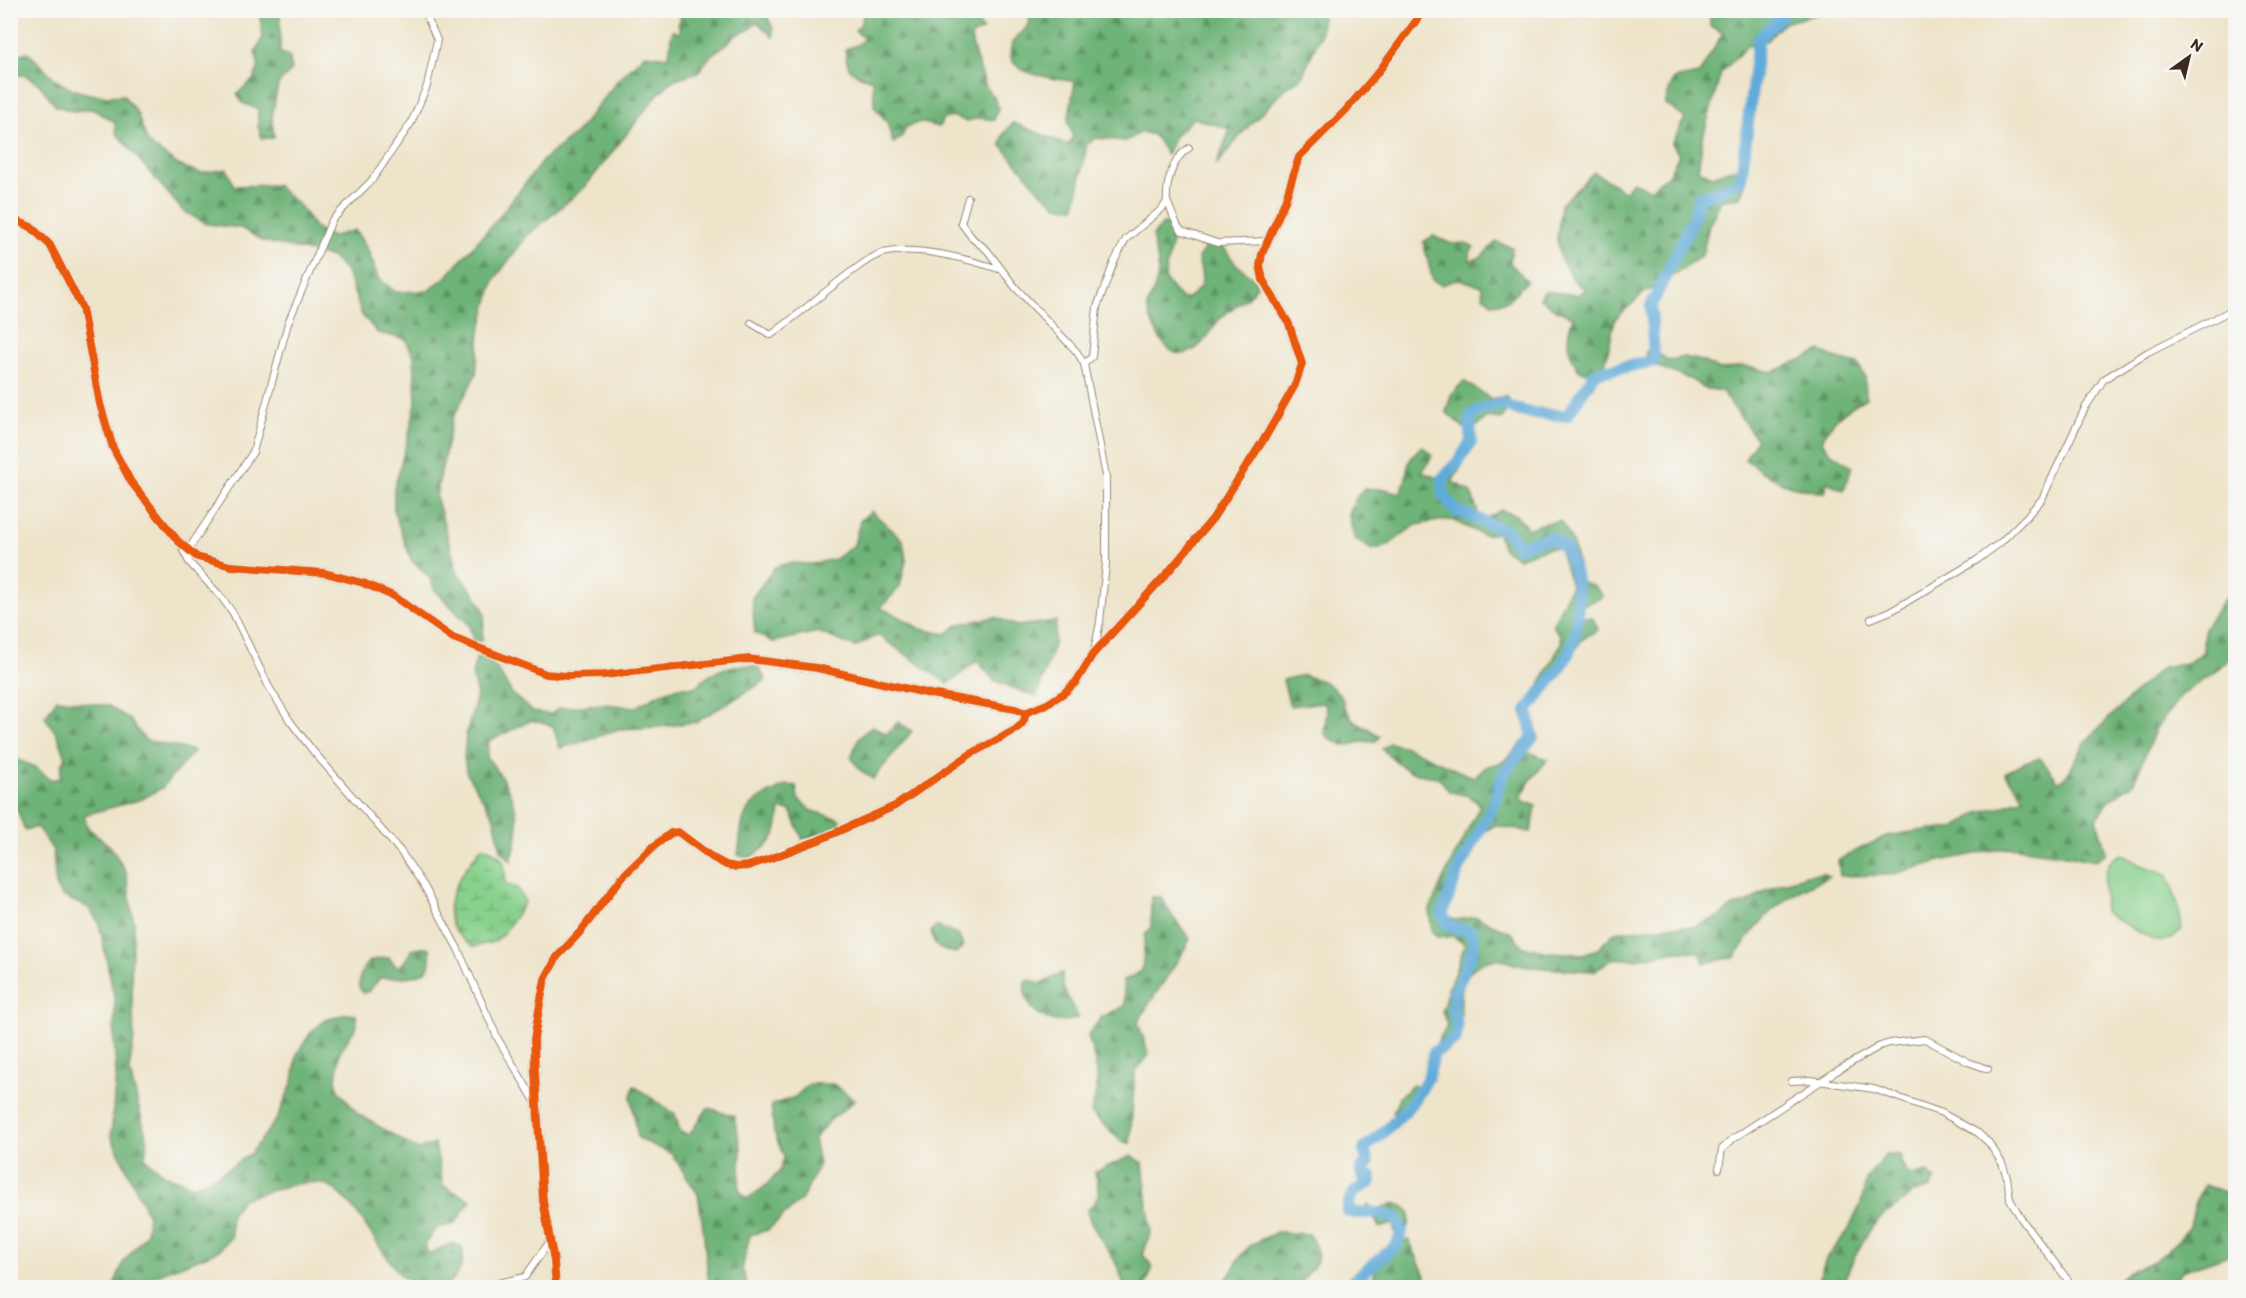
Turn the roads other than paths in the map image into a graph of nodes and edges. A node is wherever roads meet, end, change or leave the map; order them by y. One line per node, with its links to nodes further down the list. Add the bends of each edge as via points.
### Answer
1 (424, 10): 13 (street, via 437,40 427,86 415,114 372,180 332,220 288,323 253,452)
2 (1424, 10): 7 (street, via 1345,111 1299,157)
3 (1189, 148): 5 (street, via 1178,158 1169,180)
4 (968, 198): 8 (street, via 961,223)
5 (1167, 201): 7 (street, via 1182,231 1217,243); 11 (street, via 1126,239 1118,254 1097,307 1092,357)
6 (10, 218): 12 (street, via 31,227 50,245 67,275 82,308 100,404 113,448 131,482)
7 (1268, 241): 15 (street, via 1260,272 1289,324 1302,364 1300,374 1213,518)
8 (1002, 271): 10 (street, via 951,256 882,253 771,335); 11 (street)
9 (2235, 308): 14 (street, via 2104,379 2085,408 2042,499 2027,516 1977,560)
10 (752, 323)
11 (1084, 364): 15 (street, via 1106,476 1106,564)
12 (177, 541): 13 (street); 20 (street, via 189,562 233,613 290,721 401,852 424,886 498,1039)
13 (188, 550): 16 (street, via 208,561 231,566 325,573 363,583 393,596 453,638 546,674 604,675 749,659 817,668)
14 (1871, 619)
15 (1093, 654): 16 (street, via 1076,682 1064,693)
16 (1025, 713): 20 (street, via 1015,730 895,806 769,860 748,866 726,865 678,832 652,847 557,957 545,979 534,1039)
17 (1988, 1069): 19 (street, via 1931,1040 1919,1039 1881,1046)
18 (1792, 1081): 19 (street)
19 (1821, 1081): 21 (street, via 1726,1144); 25 (street, via 1874,1089 1936,1110 1983,1137 2002,1163 2010,1199 2019,1215)
20 (538, 1106): 22 (street, via 543,1201)
21 (1719, 1169)
22 (550, 1241): 23 (street, via 525,1277); 24 (street)
23 (476, 1287)
24 (556, 1287)
25 (2074, 1287)

